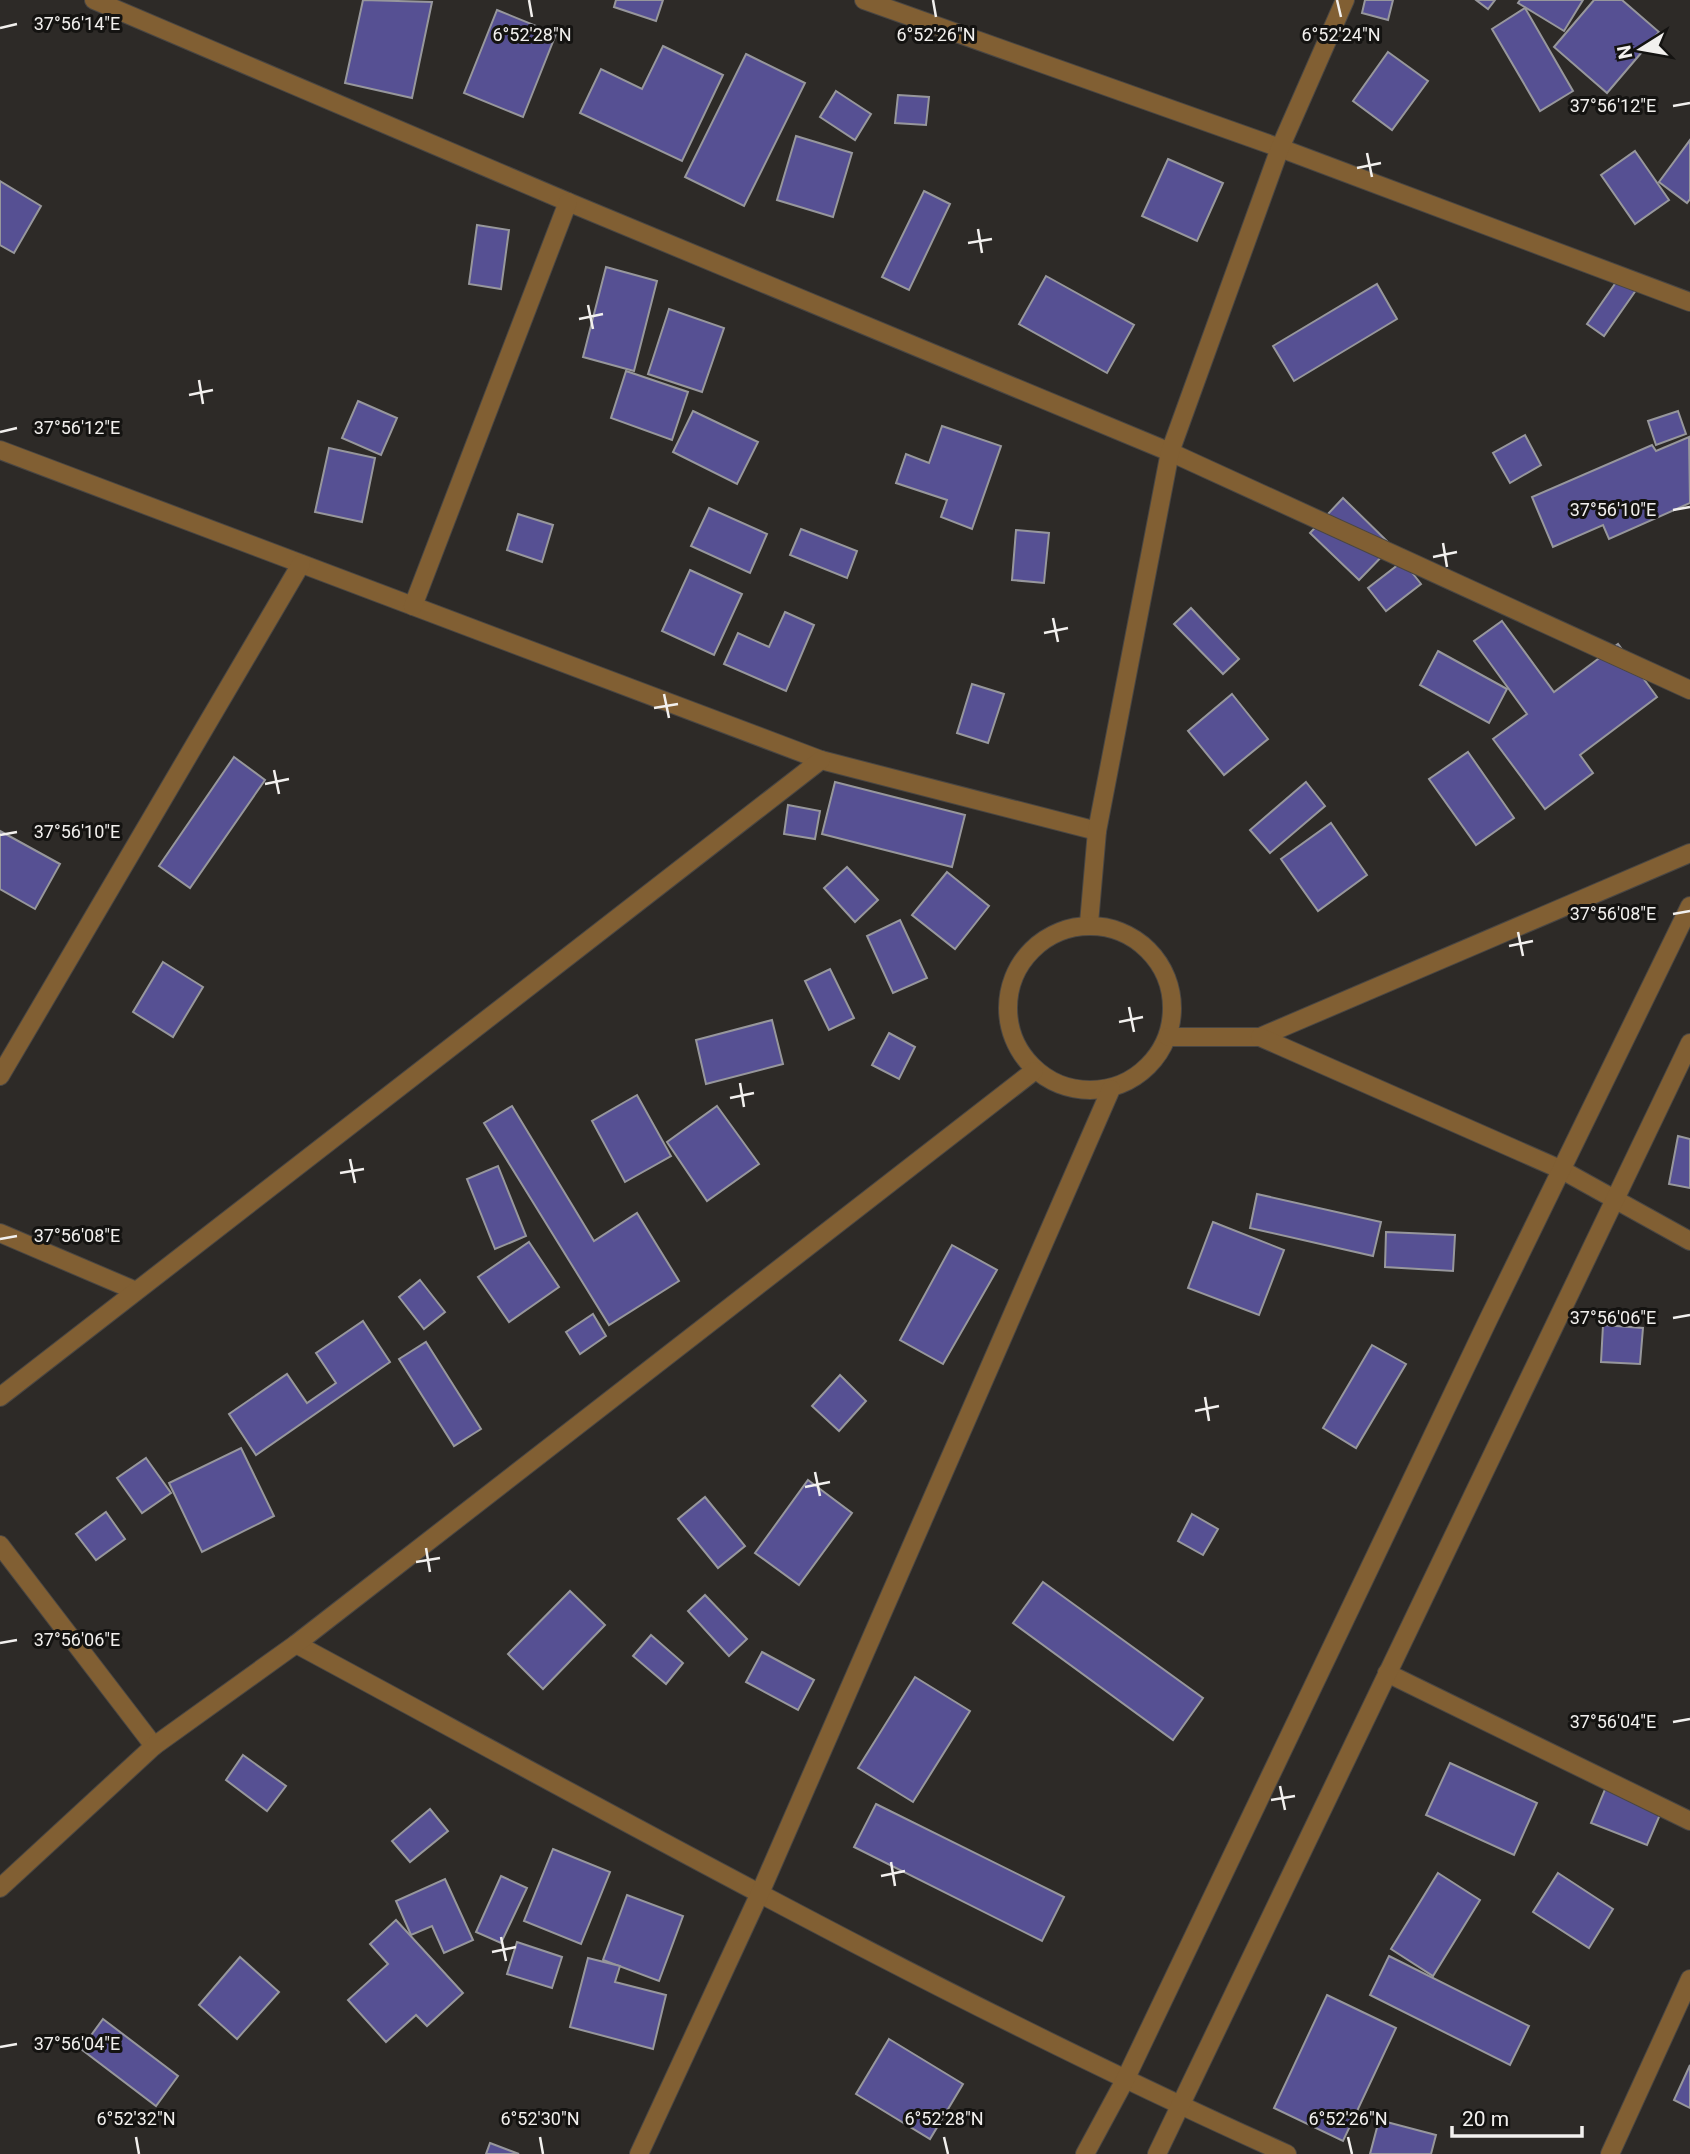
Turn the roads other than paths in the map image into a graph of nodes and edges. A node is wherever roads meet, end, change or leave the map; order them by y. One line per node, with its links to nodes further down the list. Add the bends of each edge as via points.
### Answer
1 (94, 0): 5 (street)
2 (864, 0): 4 (street)
3 (1345, 0): 4 (street)
4 (1280, 148): 6 (street); 8 (street)
5 (568, 202): 8 (street); 10 (street)
6 (1690, 302)
7 (0, 450): 9 (street)
8 (1170, 452): 11 (street); 13 (street)
9 (301, 564): 10 (street); 21 (street)
10 (413, 606): 12 (street)
11 (1690, 690)
12 (821, 760): 13 (street); 27 (street)
13 (1097, 831): 16 (street)
14 (1690, 853): 18 (street)
15 (1690, 906): 23 (street)
16 (1089, 923): 17 (street, via 1128,933 1159,959 1173,997); 20 (street, via 1050,933 1021,960 1016,972 1007,998 1012,1038)
17 (1168, 1037): 18 (street); 22 (street, via 1145,1070)
18 (1260, 1037): 23 (street)
19 (1690, 1043): 24 (street)
20 (1034, 1071): 22 (street, via 1070,1089); 30 (street)
21 (0, 1076)
22 (1111, 1089): 35 (street)
23 (1562, 1170): 24 (street); 37 (street)
24 (1614, 1199): 26 (street); 31 (street)
25 (0, 1233): 27 (street)
26 (1690, 1241)
27 (136, 1291): 28 (street)
28 (0, 1396)
29 (0, 1545): 32 (street)
30 (296, 1644): 32 (street); 35 (street)
31 (1387, 1673): 33 (street); 38 (street)
32 (154, 1746): 34 (street)
33 (1690, 1821)
34 (0, 1888)
35 (760, 1893): 37 (street); 39 (street)
36 (1690, 1979): 43 (street)
37 (1125, 2080): 38 (street); 40 (street)
38 (1180, 2106): 41 (street); 42 (street)
39 (639, 2154)
40 (1085, 2154)
41 (1157, 2154)
42 (1287, 2154)
43 (1611, 2154)

